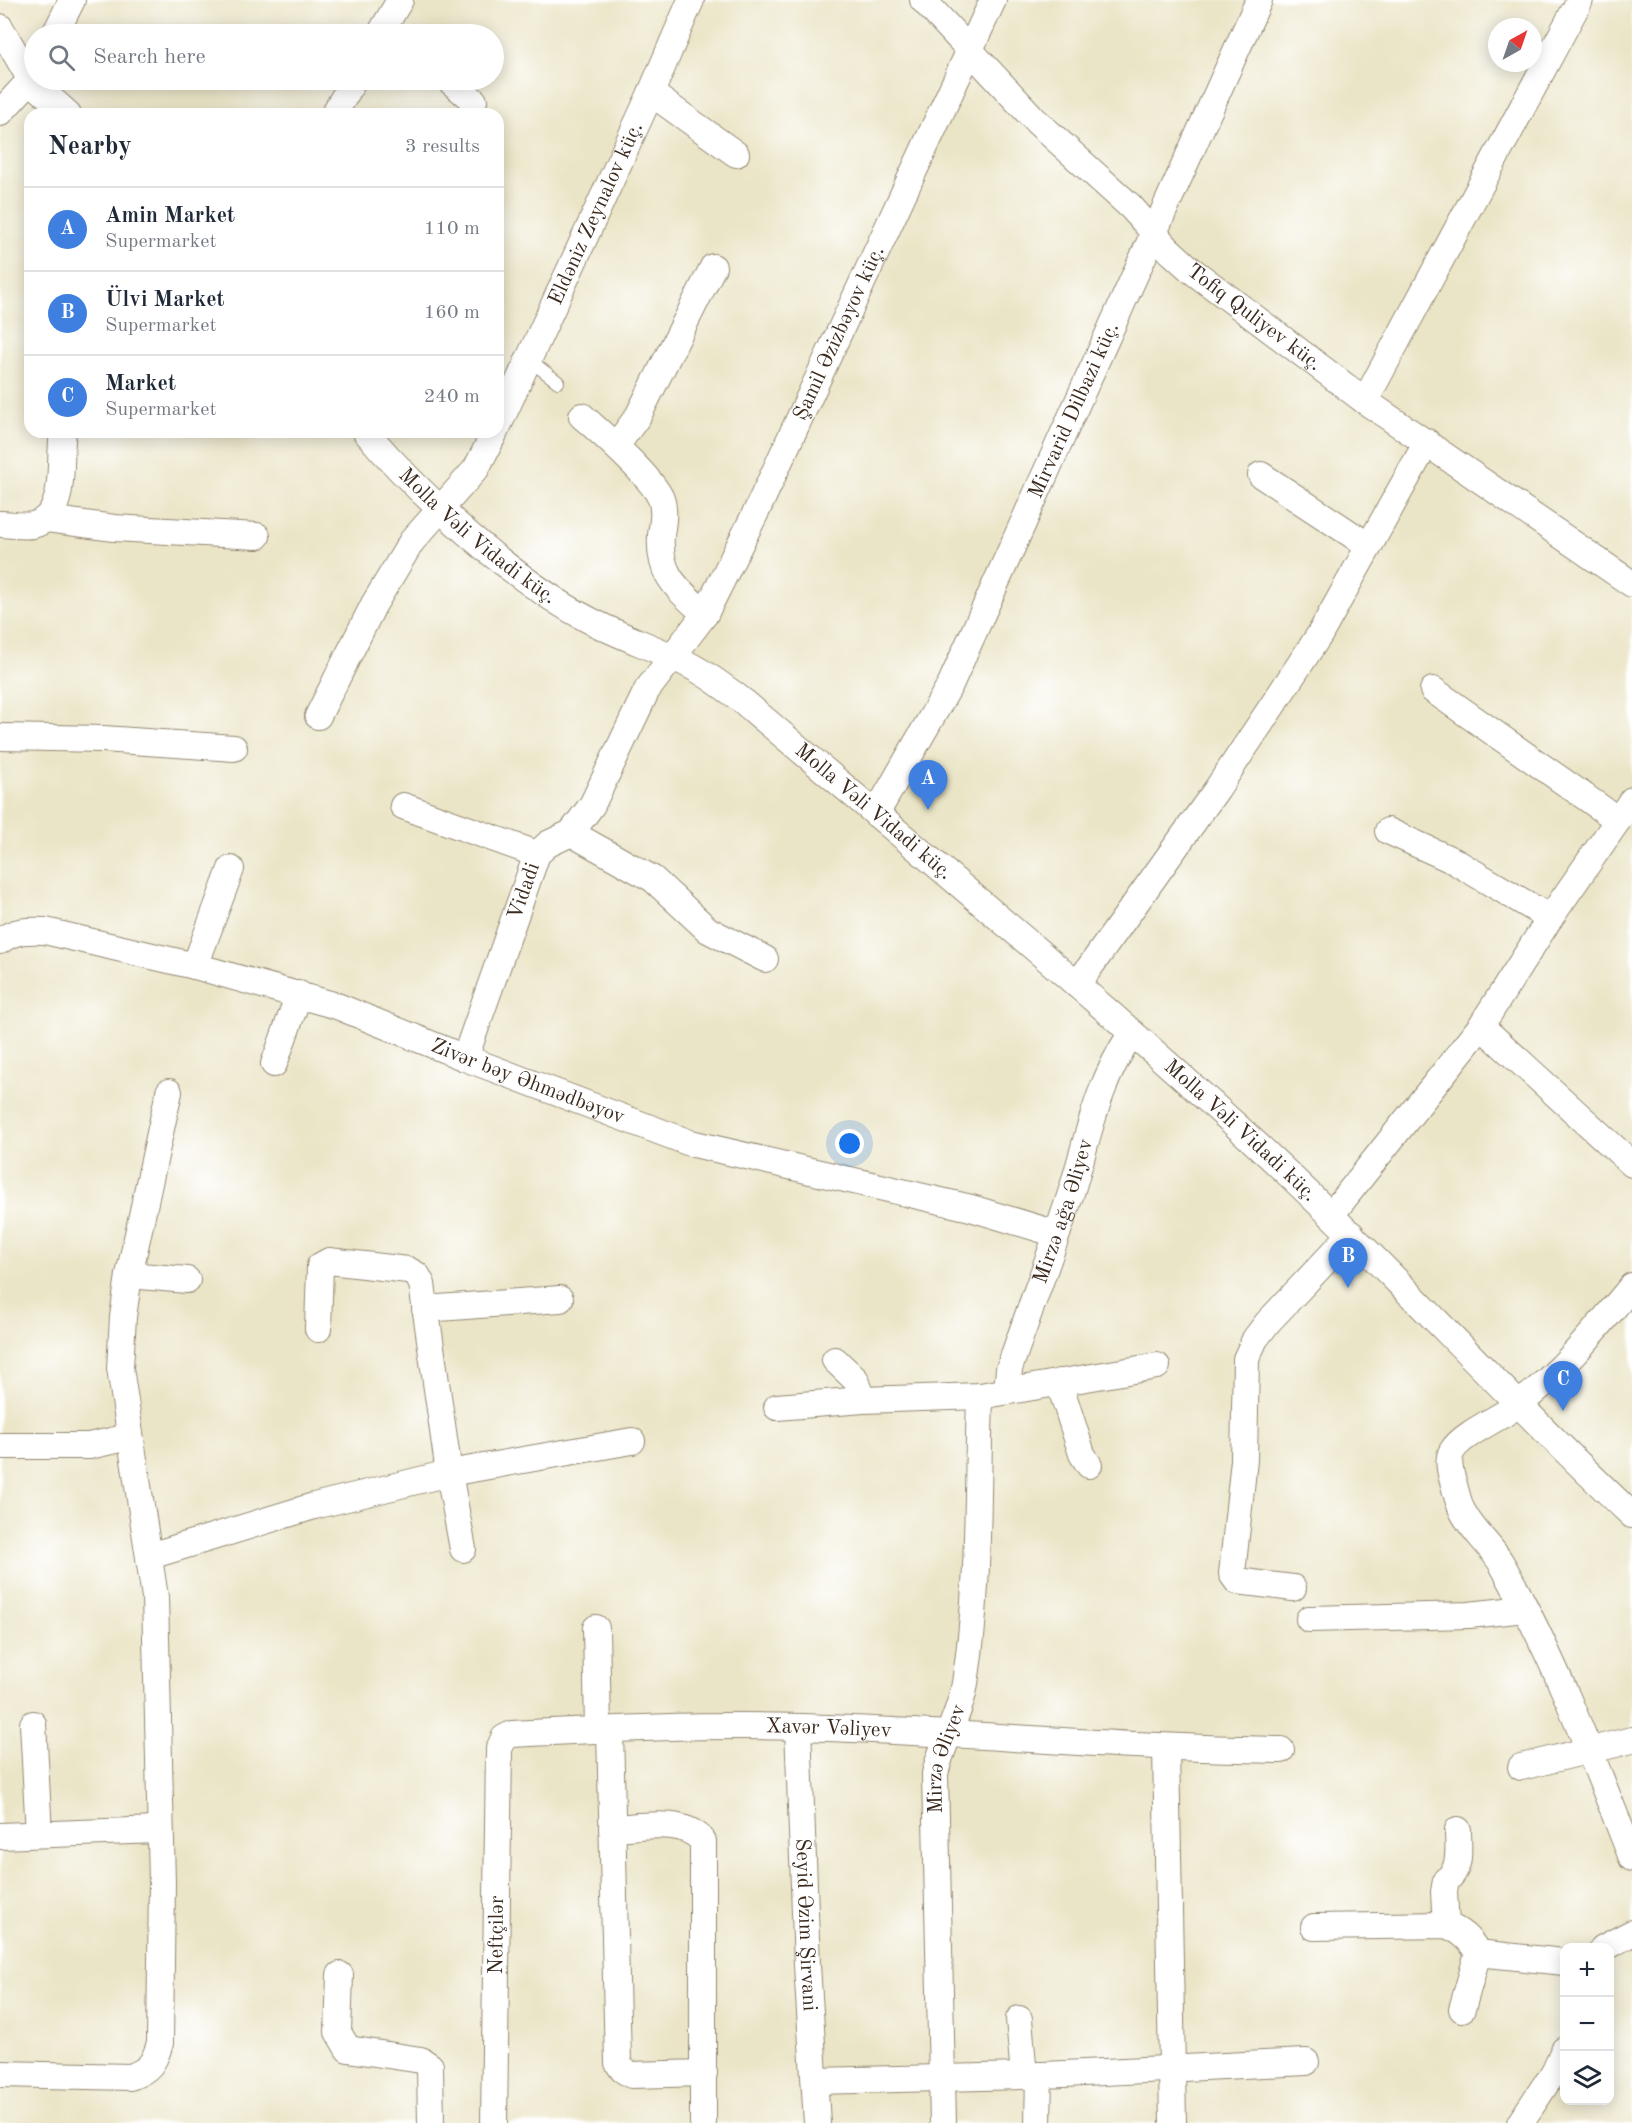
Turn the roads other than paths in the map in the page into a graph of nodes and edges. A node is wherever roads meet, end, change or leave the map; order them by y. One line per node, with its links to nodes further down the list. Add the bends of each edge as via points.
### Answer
1 (72, 0): 8 (street)
2 (400, 0): 9 (street)
3 (691, 0): 17 (street, Eldəniz Zeynalov küç.)
4 (922, 0): 11 (street, Tofiq Quliyev küç.)
5 (993, 0): 11 (street, Şamil Əzizbəyov küç.)
6 (1259, 0): 23 (street, Mirvarid Dilbazi küç.)
7 (1580, 0): 27 (street)
8 (60, 24)
9 (391, 24)
10 (0, 27): 12 (street)
11 (971, 50): 23 (street, Tofiq Quliyev küç., via 1036,121); 42 (street, Şamil Əzizbəyov küç.)
12 (24, 65)
13 (24, 88): 21 (street)
14 (44, 90): 19 (street)
15 (348, 90): 20 (street)
16 (461, 90): 18 (street)
17 (651, 93): 22 (street); 25 (street, Eldəniz Zeynalov küç.)
18 (474, 101)
19 (62, 108)
20 (338, 108)
21 (0, 113)
22 (736, 154)
23 (1155, 231): 27 (street, Tofiq Quliyev küç., via 1190,269); 50 (street, Mirvarid Dilbazi küç., via 950,685)
24 (713, 267): 34 (street, via 638,416)
25 (528, 359): 26 (lane); 28 (street, Eldəniz Zeynalov küç.)
26 (558, 382)
27 (1365, 401): 33 (street, Tofiq Quliyev küç.)
28 (504, 413)
29 (582, 416): 34 (street)
30 (63, 438): 37 (street, via 58,496)
31 (371, 438): 36 (street, Molla Vəli Vidadi küç.)
32 (492, 438): 36 (street, via 476,469)
33 (1428, 442): 40 (street); 41 (street, Tofiq Quliyev küç.)
34 (616, 446): 42 (street, via 660,496 664,508 660,549 670,582)
35 (1261, 475): 40 (street)
36 (441, 508): 43 (street, Molla Vəli Vidadi küç., via 556,601 592,622); 45 (street, via 412,541 374,604)
37 (47, 519): 38 (street, via 32,525); 39 (street, via 114,528)
38 (0, 524)
39 (257, 536)
40 (1369, 546): 59 (street, via 1320,634 1217,789)
41 (1632, 584)
42 (705, 614): 43 (street, Şamil Əzizbəyov küç.)
43 (672, 656): 50 (street, Molla Vəli Vidadi küç., via 744,702); 52 (street, Vidadi, via 647,690 592,805)
44 (1433, 690): 49 (street)
45 (318, 716)
46 (0, 737): 47 (street)
47 (234, 748)
48 (403, 806): 53 (street)
49 (1625, 810): 55 (street)
50 (876, 814): 59 (street, Molla Vəli Vidadi küç.)
51 (1388, 831): 55 (street, via 1463,866)
52 (571, 833): 53 (street, Vidadi); 57 (street, via 653,879 708,930)
53 (537, 854): 63 (street, Vidadi)
54 (231, 869): 58 (street)
55 (1550, 918): 61 (street)
56 (0, 940): 58 (street, Zivər bəy Əhmədbəyov, via 25,930 45,932)
57 (765, 959)
58 (195, 966): 60 (street, Zivər bəy Əhmədbəyov)
59 (1077, 985): 62 (street, Molla Vəli Vidadi küç.)
60 (299, 994): 63 (street, Zivər bəy Əhmədbəyov); 64 (street)
61 (1481, 1026): 66 (street); 67 (street)
62 (1131, 1034): 67 (street, Molla Vəli Vidadi küç.); 68 (street, Mirzə ağa Əliyev, via 1099,1092)
63 (465, 1058): 68 (street, Zivər bəy Əhmədbəyov, via 690,1143 971,1208)
64 (274, 1064)
65 (169, 1092): 70 (street)
66 (1632, 1164)
67 (1331, 1215): 69 (street, Molla Vəli Vidadi küç.)
68 (1058, 1234): 79 (street, Mirzə ağa Əliyev, via 1009,1369)
69 (1351, 1234): 82 (street, Molla Vəli Vidadi küç.); 92 (street, via 1269,1322 1246,1359 1244,1460 1232,1574 1237,1581)
70 (129, 1275): 71 (street); 84 (street, via 120,1368)
71 (187, 1280)
72 (1632, 1286): 82 (street, via 1586,1342)
73 (560, 1299): 74 (street)
74 (425, 1309): 75 (street, via 422,1284 408,1270 329,1261 320,1266 318,1275); 88 (street)
75 (318, 1329)
76 (835, 1360): 81 (street, via 856,1380)
77 (1157, 1366): 78 (street)
78 (1059, 1382): 79 (street); 87 (street)
79 (1007, 1391): 80 (street)
80 (980, 1396): 81 (street); 99 (street, Mirzə Əliyev, via 973,1610 965,1686)
81 (863, 1400): 83 (street)
82 (1518, 1405): 89 (street, Molla Vəli Vidadi küç.); 93 (street, via 1458,1443 1450,1453 1449,1467 1462,1510 1490,1545)
83 (777, 1407)
84 (129, 1437): 86 (street, via 89,1446); 91 (street)
85 (632, 1441): 88 (street)
86 (0, 1446)
87 (1089, 1465)
88 (449, 1473): 90 (street); 91 (street, via 314,1506)
89 (1632, 1515)
90 (463, 1549)
91 (150, 1556): 107 (street, via 157,1625)
92 (1293, 1588)
93 (1525, 1609): 94 (street, via 1469,1616); 103 (street)
94 (1309, 1619)
95 (596, 1628): 98 (street)
96 (33, 1724): 109 (street)
97 (798, 1727): 98 (street, Xavər Vəliyev); 99 (street, Xavər Vəliyev); 128 (street, Seyid Əzim Şirvani, via 807,1965)
98 (604, 1730): 101 (street, Xavər Vəliyev, via 512,1734 504,1738); 106 (street)
99 (948, 1735): 102 (street, Xavər Vəliyev); 127 (street, Mirzə Əliyev, via 935,1774)
100 (1632, 1740): 103 (street)
101 (499, 1749): 130 (street, Neftçilər)
102 (1166, 1749): 104 (street, Xavər Vəliyev); 123 (street)
103 (1590, 1749): 105 (street); 111 (street)
104 (1281, 1750)
105 (1521, 1767)
106 (612, 1828): 124 (street, via 618,2063 631,2074); 124 (street, via 684,1827 703,1841)
107 (158, 1830): 109 (street); 125 (street, via 162,1882 160,2043 153,2064 146,2072 130,2077)
108 (1458, 1830): 112 (street, via 1458,1866 1446,1880 1444,1892)
109 (39, 1834): 110 (street)
110 (0, 1836)
111 (1632, 1858)
112 (1446, 1925): 113 (street); 116 (street, via 1470,1940)
113 (1314, 1927)
114 (1632, 1933): 115 (street)
115 (1611, 1943)
116 (1478, 1953): 117 (street); 119 (street)
117 (1560, 1962)
118 (340, 1975): 129 (street, via 341,2040 348,2049 420,2060 430,2066)
119 (1462, 2009)
120 (1019, 2019): 126 (street)
121 (1564, 2051): 136 (street)
122 (1306, 2062): 123 (street)
123 (1172, 2070): 126 (street); 135 (street)
124 (704, 2073): 131 (street)
125 (0, 2074)
126 (1032, 2076): 127 (street); 134 (street)
127 (940, 2077): 128 (street); 133 (street, Mirzə Əliyev)
128 (816, 2081): 132 (street, Seyid Əzim Şirvani)
129 (431, 2123)
130 (494, 2123)
131 (703, 2123)
132 (817, 2123)
133 (943, 2123)
134 (1038, 2123)
135 (1173, 2123)
136 (1520, 2123)

